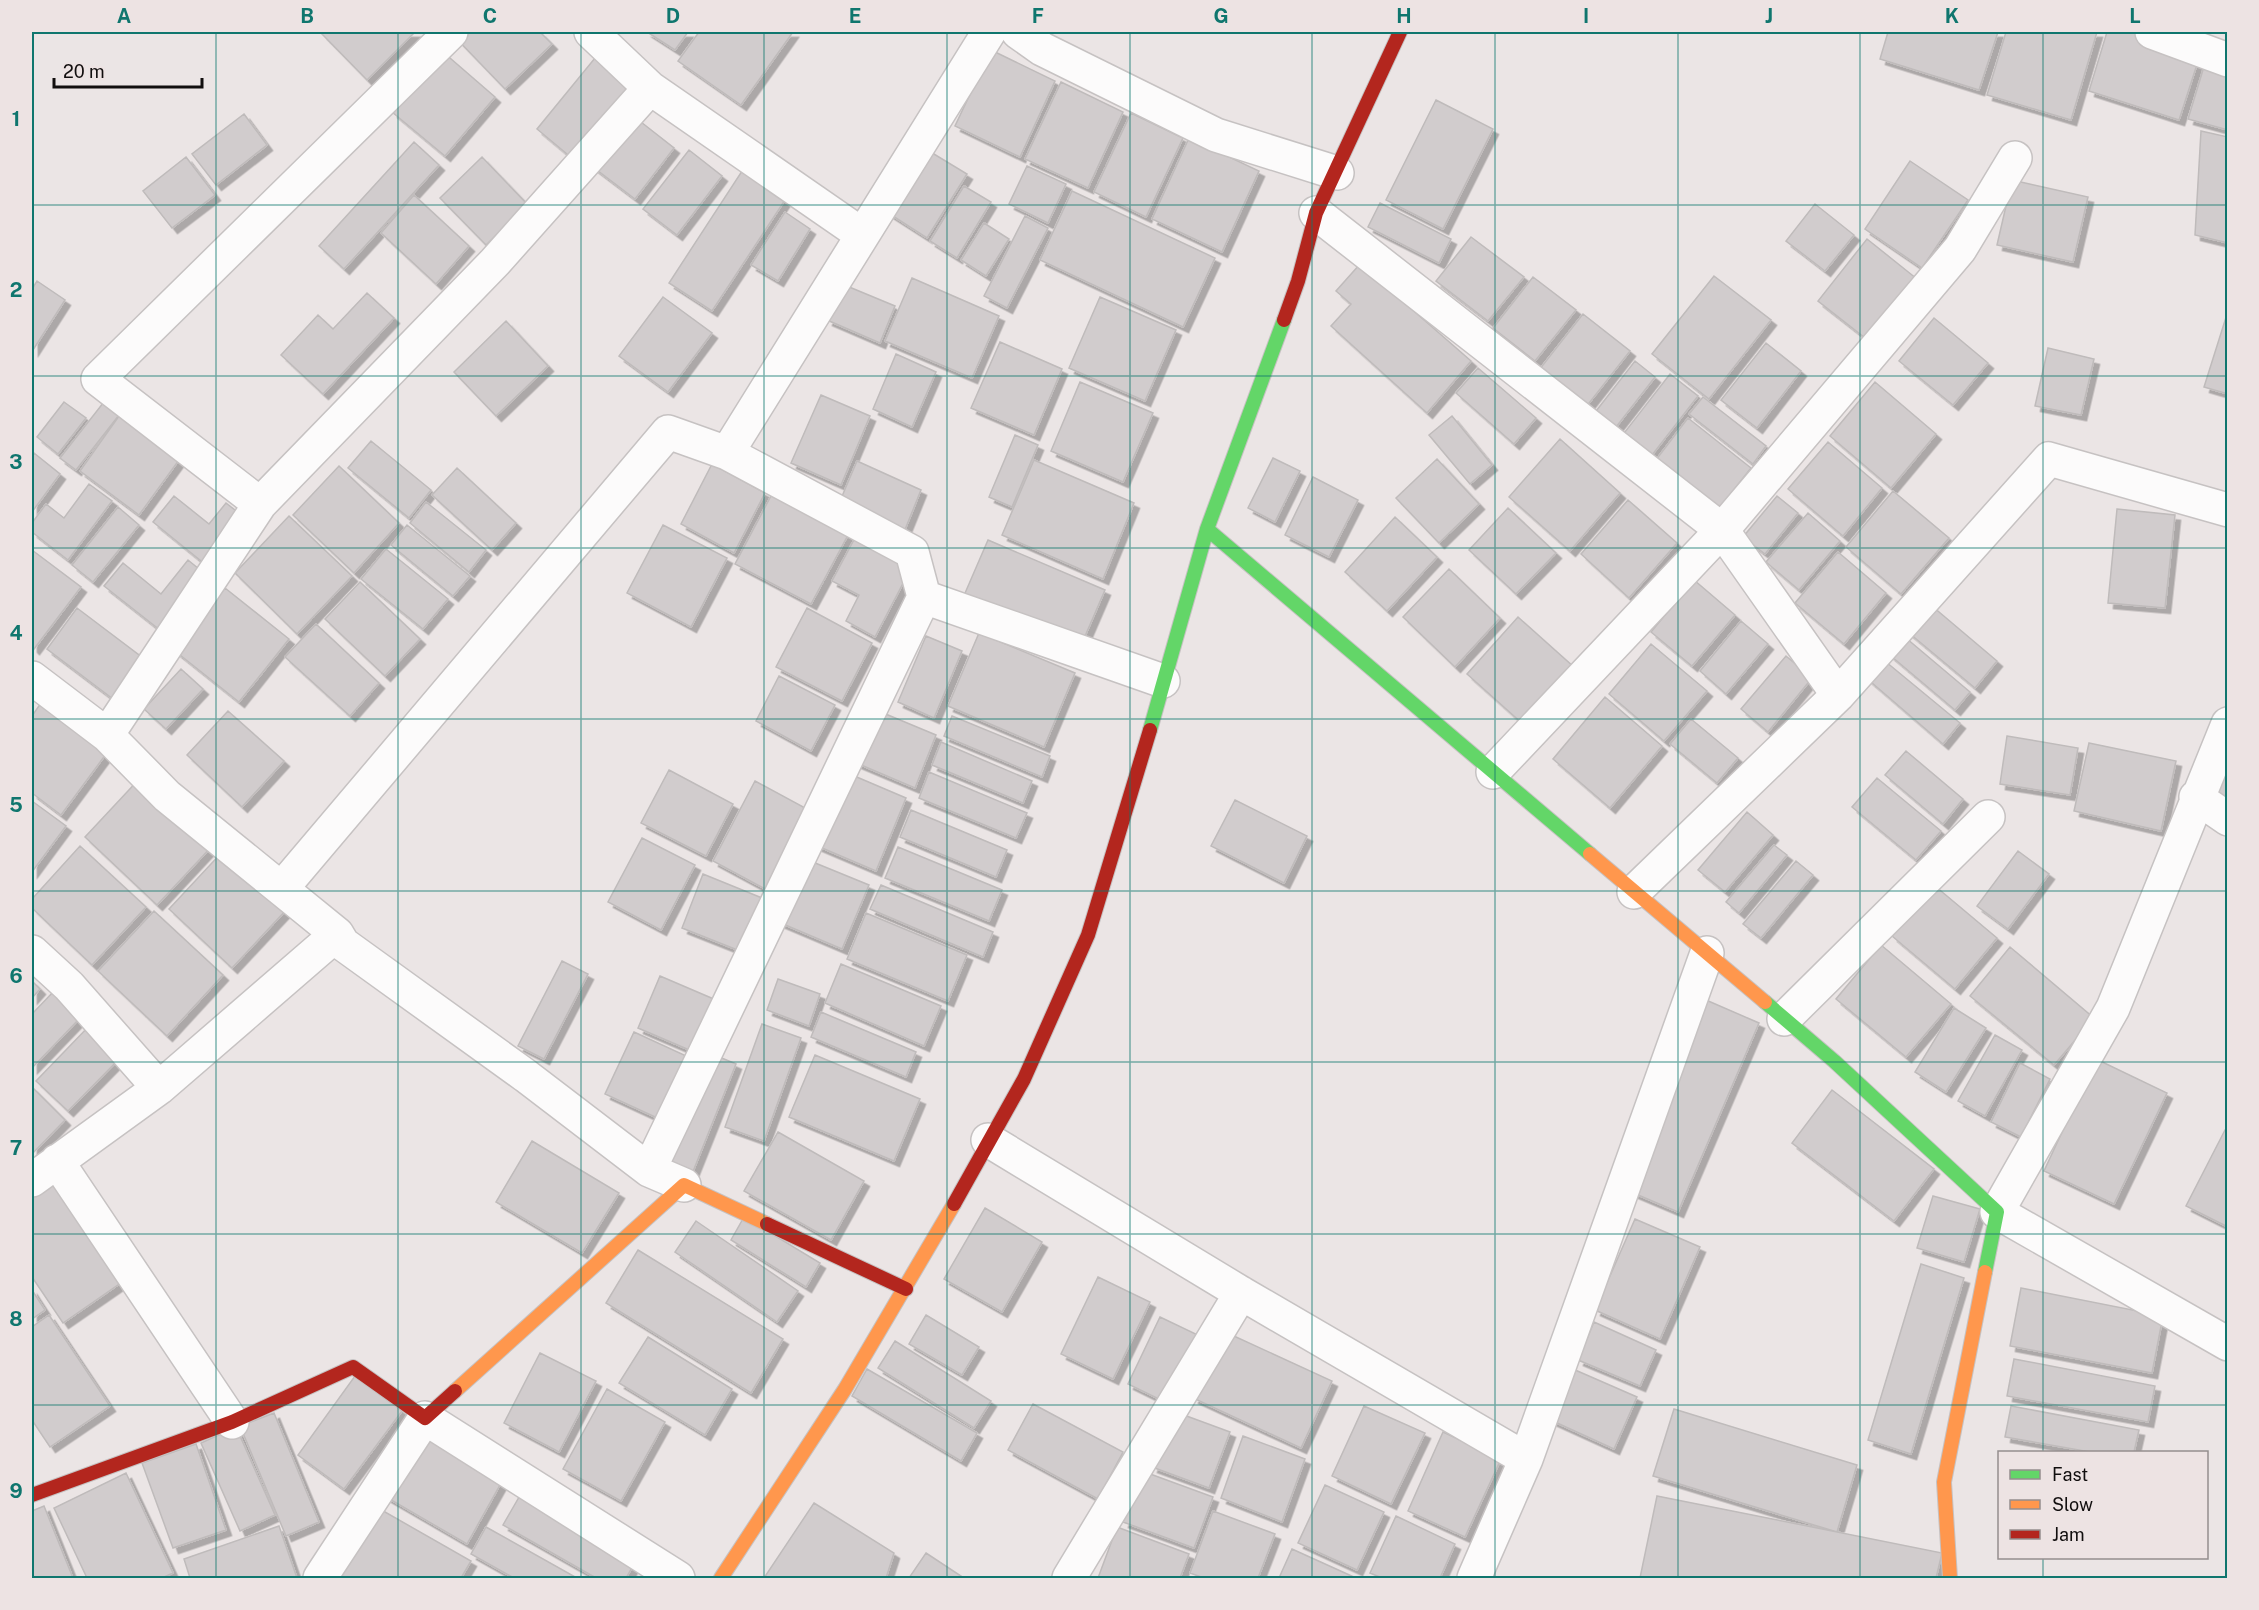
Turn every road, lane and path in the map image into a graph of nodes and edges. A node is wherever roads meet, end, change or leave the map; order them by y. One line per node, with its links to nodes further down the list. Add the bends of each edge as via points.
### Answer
1 (451, 32): 14 (street, via 98,378)
2 (591, 32): 8 (street)
3 (989, 32): 12 (street)
4 (1400, 32): 10 (street)
5 (2152, 32): 7 (street)
6 (1038, 37): 10 (street, via 1216,135)
7 (2228, 60)
8 (650, 88): 12 (street); 14 (street, via 495,262)
9 (2015, 158): 17 (street, via 1960,249)
10 (1336, 173): 11 (street)
11 (1316, 213): 16 (street, via 1298,281); 17 (street)
12 (861, 234): 13 (street)
13 (728, 453): 18 (street, via 912,552); 28 (street, via 668,432)
14 (260, 504): 23 (street)
15 (2228, 510): 21 (street, via 2049,459)
16 (1207, 529): 20 (street); 24 (street)
17 (1722, 530): 21 (street); 24 (street)
18 (924, 597): 20 (street); 37 (street)
19 (32, 678): 23 (street)
20 (1163, 681): 35 (street, via 1088,935 1024,1078)
21 (1838, 695): 29 (street)
22 (2228, 724): 25 (street)
23 (107, 735): 28 (street, via 167,796)
24 (1493, 772): 29 (street)
25 (2196, 797): 27 (street); 40 (street, via 2113,1008)
26 (1988, 817): 33 (street)
27 (2228, 819)
28 (282, 888): 30 (street)
29 (1634, 892): 32 (street)
30 (337, 933): 34 (street); 37 (street, via 343,944)
31 (32, 952): 34 (street, via 69,986)
32 (1707, 953): 33 (street); 46 (street)
33 (1784, 1019): 40 (street)
34 (159, 1088): 36 (street)
35 (988, 1140): 41 (street); 42 (street)
36 (57, 1161): 38 (street); 45 (street)
37 (649, 1170): 39 (street)
38 (32, 1180)
39 (684, 1185): 41 (street); 44 (street)
40 (1997, 1212): 43 (street); 53 (street, via 1944,1482)
41 (906, 1289): 50 (street)
42 (1241, 1293): 46 (street); 51 (street)
43 (2228, 1344)
44 (425, 1418): 45 (street, via 352,1367); 48 (street); 49 (street)
45 (232, 1422): 47 (street)
46 (1526, 1459): 52 (street)
47 (32, 1495)
48 (320, 1578)
49 (678, 1578)
50 (721, 1578)
51 (1069, 1578)
52 (1474, 1578)
53 (1950, 1578)

